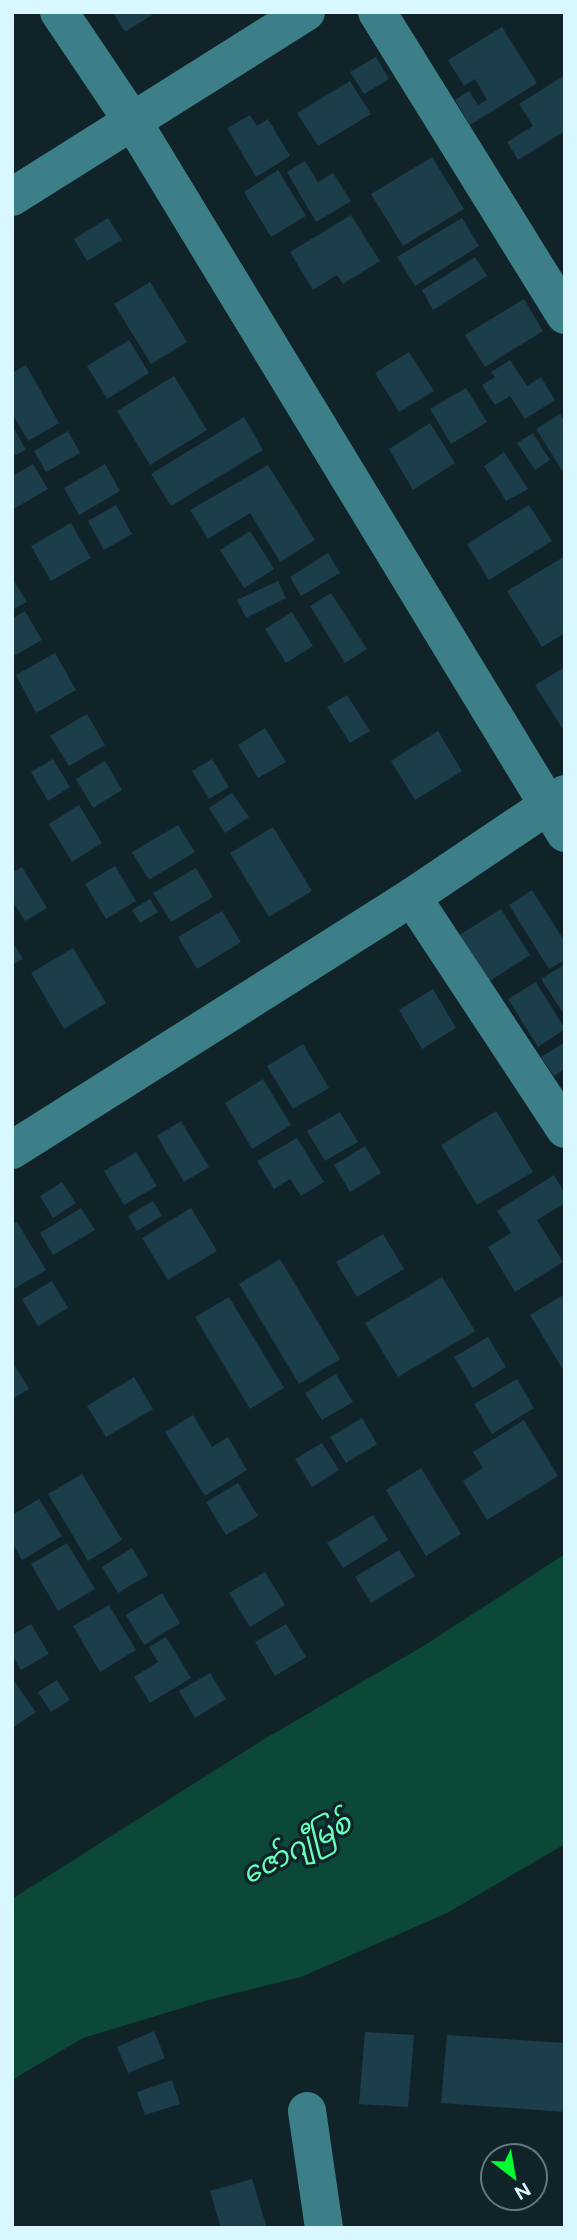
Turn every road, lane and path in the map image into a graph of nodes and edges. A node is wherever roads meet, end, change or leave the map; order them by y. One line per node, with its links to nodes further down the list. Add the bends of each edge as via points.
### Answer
1 (59, 12): 4 (street)
2 (306, 12): 4 (street)
3 (377, 12): 6 (street)
4 (133, 122): 5 (street); 7 (street)
5 (12, 197)
6 (565, 315)
7 (559, 810): 8 (street)
8 (412, 897): 9 (street); 10 (street)
9 (565, 1129)
10 (12, 1150)
11 (307, 2111): 12 (street)
12 (324, 2228)

